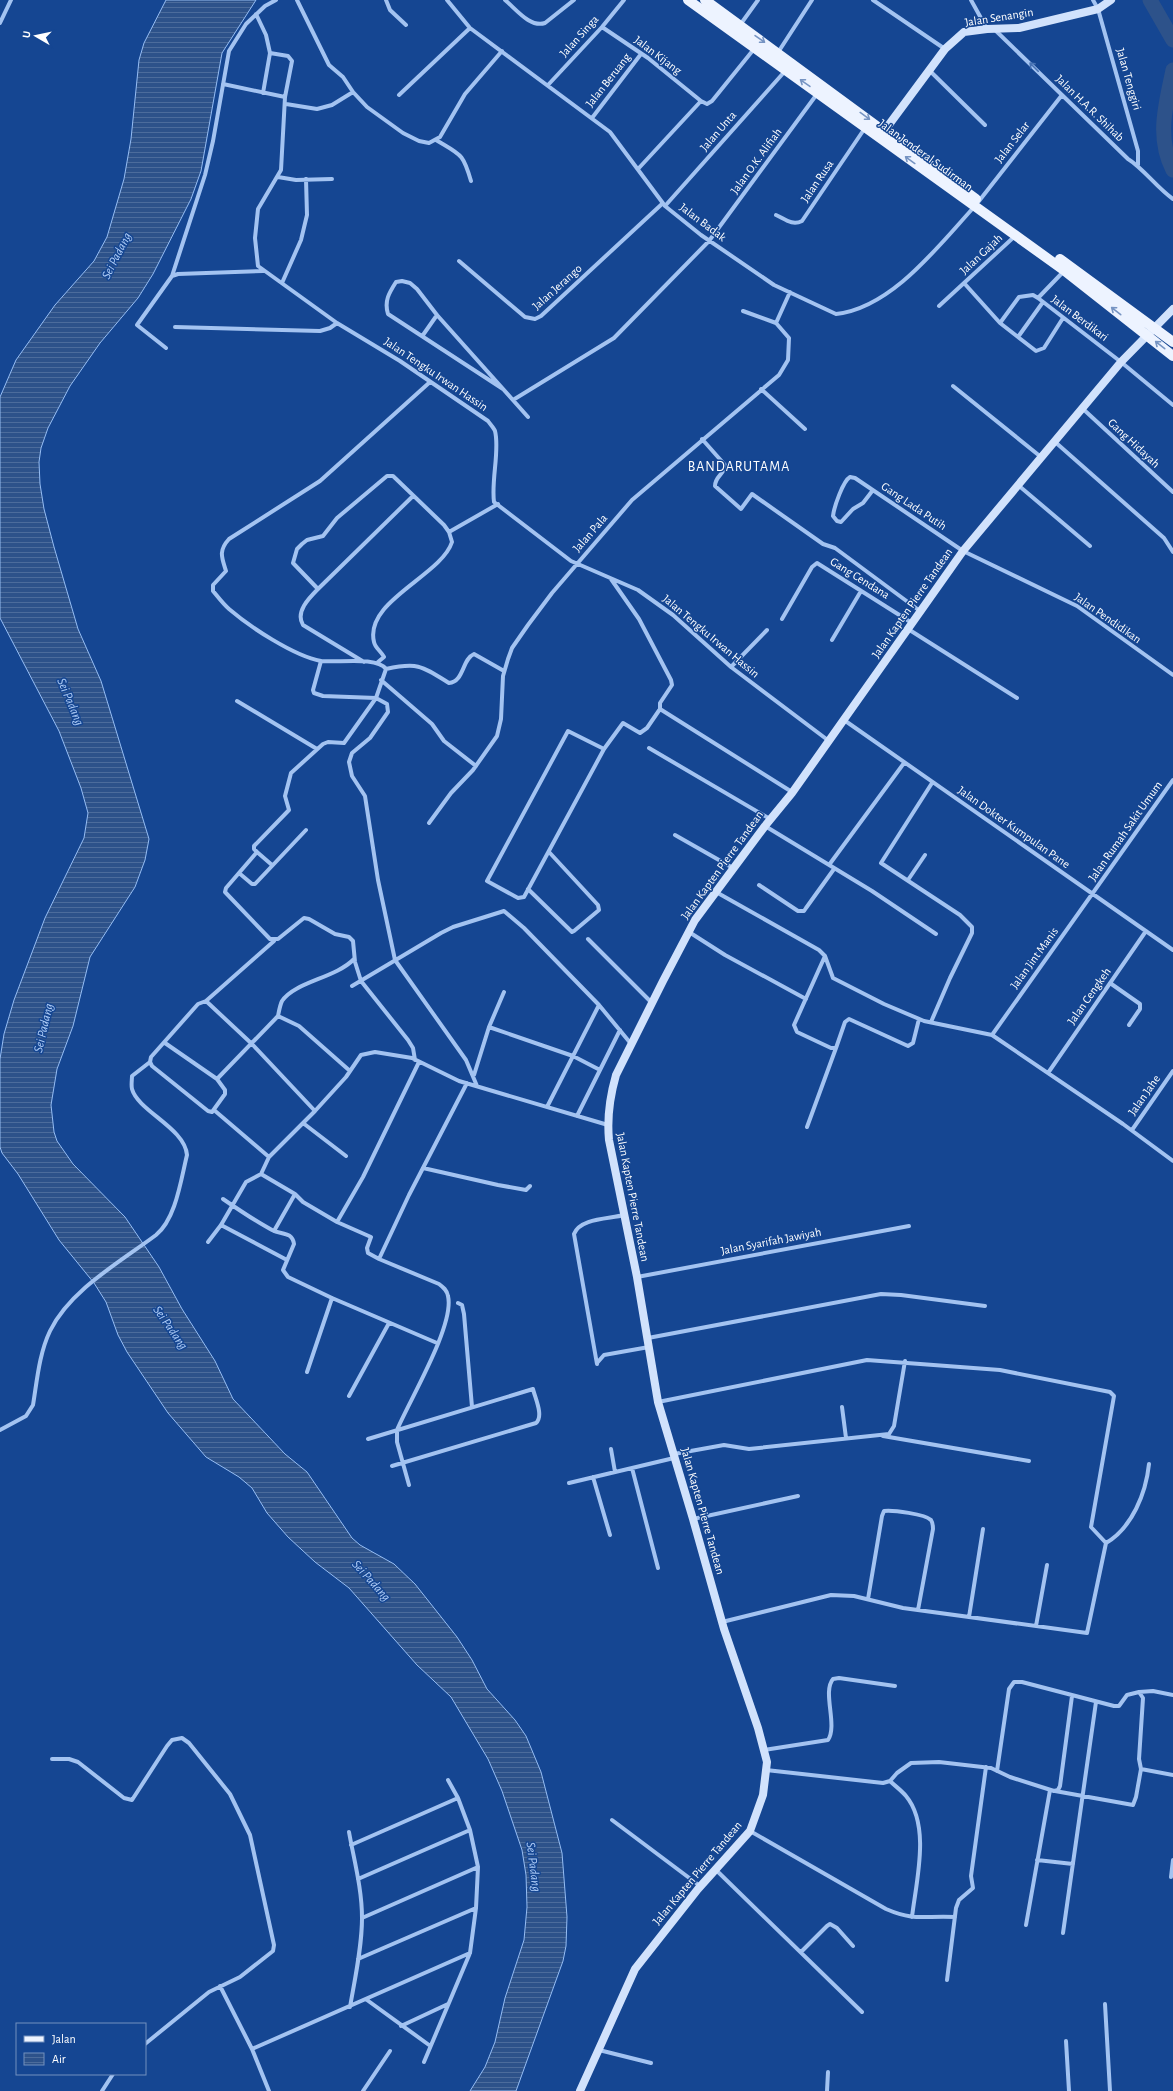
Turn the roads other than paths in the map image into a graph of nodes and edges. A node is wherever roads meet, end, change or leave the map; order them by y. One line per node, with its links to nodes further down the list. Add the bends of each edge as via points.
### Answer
1 (12, 0): 21 (street)
2 (272, 0): 18 (street)
3 (276, 0): 18 (street)
4 (297, 0): 37 (street, via 324,58 343,77)
5 (386, 0): 22 (street, via 390,10)
6 (447, 0): 25 (street, Jalan Badak)
7 (505, 0): 8 (street, via 531,22 540,25)
8 (574, 0)
9 (624, 0): 24 (street, Jalan Singa)
10 (688, 0): 27 (main road, Jalan Jenderal Sudirman)
11 (705, 0): 23 (main road, Jalan Jenderal Sudirman)
12 (758, 0): 23 (street)
13 (812, 0): 32 (street)
14 (874, 0): 28 (street)
15 (971, 0): 26 (street, Jalan H.A.R. Shihab)
16 (1093, 0): 19 (street, Jalan Tenggiri)
17 (1111, 0): 19 (main road, Jalan Senangin)
18 (265, 6): 20 (street)
19 (1098, 9): 26 (main road, Jalan Senangin, via 1019,28); 50 (street, Jalan Tenggiri, via 1138,151)
20 (256, 14): 30 (street, via 266,35); 35 (street, via 246,24 229,51)
21 (0, 22)
22 (406, 25)
23 (740, 25): 32 (main road, Jalan Jenderal Sudirman, one-way to 32)
24 (602, 27): 31 (street, Jalan Kijang); 36 (street, Jalan Singa)
25 (470, 28): 29 (street, Jalan Badak); 40 (street)
26 (991, 29): 28 (main road, Jalan Senangin, via 964,32); 41 (street, Jalan H.A.R. Shihab, one-way to 26)
27 (755, 47): 32 (main road, Jalan Jenderal Sudirman); 43 (street, via 710,103)
28 (945, 48): 34 (main road, Jalan Senangin)
29 (502, 51): 36 (street, Jalan Badak); 49 (street, via 465,94)
30 (270, 53): 39 (street); 42 (street, via 288,56 292,61)
31 (641, 54): 43 (street, Jalan Kijang); 45 (street, Jalan Beruang)
32 (776, 56): 33 (main road, Jalan Jenderal Sudirman); 48 (main road, Jalan Jenderal Sudirman, one-way to 48)
33 (786, 69): 38 (main road, Jalan Jenderal Sudirman, one-way to 33); 58 (street, Jalan Unta)
34 (930, 71): 46 (street); 48 (main road, Jalan Senangin)
35 (223, 84): 39 (street); 65 (street, via 205,175)
36 (548, 85): 45 (street, Jalan Badak)
37 (353, 92): 44 (street, via 332,105 317,109); 49 (street, via 367,107 403,133 419,142 429,143)
38 (818, 92): 47 (main road, Jalan Jenderal Sudirman); 61 (street, Jalan O.K. Alifiah)
39 (263, 93): 42 (street)
40 (399, 95)
41 (1062, 95): 50 (street, Jalan H.A.R. Shihab, via 1128,159); 57 (street, Jalan Selar)
42 (285, 97): 44 (street)
43 (701, 101): 51 (street)
44 (286, 104): 52 (street, via 282,127 283,153)
45 (592, 118): 51 (street, Jalan Badak, via 610,132)
46 (985, 125)
47 (866, 128): 57 (main road, Jalan Jenderal Sudirman, one-way to 47); 59 (street, Jalan Rusa, via 802,221 797,224 791,223)
48 (885, 130): 57 (main road, Jalan Jenderal Sudirman)
49 (436, 140): 55 (street, via 465,160)
50 (1138, 165): 56 (street, Jalan H.A.R. Shihab, via 1142,172)
51 (638, 169): 58 (street, Jalan Badak)
52 (278, 177): 53 (street); 63 (street, via 258,209 256,258 258,266)
53 (306, 179): 54 (street); 66 (street, via 307,215 301,240)
54 (332, 179)
55 (471, 181)
56 (1173, 199)
57 (977, 203): 60 (main road, Jalan Jenderal Sudirman); 68 (street, Jalan Badak, via 905,280 879,299 846,313 836,314); 80 (main road, Jalan Jenderal Sudirman)
58 (664, 204): 61 (street, Jalan Badak); 62 (street, Jalan Jerango, via 542,316 535,319 525,317)
59 (776, 215)
60 (1016, 235): 64 (main road, Jalan Jenderal Sudirman); 67 (street, Jalan Gajah)
61 (709, 241): 68 (street, Jalan Badak, via 774,285); 92 (street, Jalan O.K. Alifiah, via 614,338)
62 (458, 261)
63 (263, 271): 65 (street); 66 (street, Jalan Tengku Irwan Hassin)
64 (1064, 271): 69 (street, Jalan Berdikari); 82 (main road, Jalan Jenderal Sudirman, one-way to 64)
65 (172, 276): 85 (street, via 137,325)
66 (282, 283): 76 (street, Jalan Tengku Irwan Hassin)
67 (964, 283): 71 (street); 78 (street, Jalan Gajah)
68 (790, 292): 77 (street)
69 (1038, 298): 70 (street, Jalan Berdikari); 78 (street, via 1033,295 1019,297)
70 (1043, 302): 75 (street, Jalan Berdikari); 83 (street)
71 (939, 306)
72 (1173, 309): 80 (main road, Jalan Kapten Pierre Tandean)
73 (743, 311): 77 (street)
74 (437, 315): 81 (street); 81 (street, via 410,283 402,280 396,282 386,302 388,314); 90 (street)
75 (1063, 318): 83 (street, Jalan Gajah, via 1044,348 1040,350 1033,349); 87 (street, Jalan Berdikari)
76 (337, 323): 79 (street, via 320,331); 88 (street, Jalan Tengku Irwan Hassin)
77 (776, 323): 91 (street, Jalan Pala, via 789,338 788,360 779,375)
78 (1000, 323): 83 (street, Jalan Gajah)
79 (175, 327)
80 (1155, 327): 82 (main road, Jalan Kapten Pierre Tandean); 84 (main road, Jalan Jenderal Sudirman)
81 (423, 335): 90 (street)
82 (1147, 335): 86 (main road, Jalan Jenderal Sudirman, one-way to 82); 87 (main road, Jalan Kapten Pierre Tandean)
83 (1018, 336)
84 (1173, 342)
85 (166, 348)
86 (1173, 356)
87 (1121, 362): 93 (street, Jalan Berdikari); 94 (main road, Jalan Kapten Pierre Tandean)
88 (430, 382): 104 (street, Jalan Tengku Irwan Hassin, via 488,420 495,430 492,489 494,502); 118 (street, via 320,481 223,545 221,555 226,572 213,585 213,590 228,608 270,638)
89 (953, 386): 99 (street)
90 (503, 389): 92 (street)
91 (761, 390): 96 (street); 97 (street, Jalan Pala)
92 (513, 400): 95 (street)
93 (1173, 405)
94 (1082, 408): 98 (main road, Jalan Kapten Pierre Tandean); 102 (street, Gang Hidayah)
95 (528, 417)
96 (805, 429)
97 (702, 439): 109 (street, Jalan Pala, via 632,500); 113 (street, via 725,465 723,472 716,479 715,486 741,509 752,494 824,544 835,548)
98 (1053, 441): 99 (main road, Jalan Kapten Pierre Tandean); 108 (street, via 1164,538)
99 (1042, 457): 100 (main road, Jalan Kapten Pierre Tandean)
100 (1018, 485): 106 (street); 107 (main road, Jalan Kapten Pierre Tandean)
101 (873, 490): 101 (street, Gang Lada Putih, via 855,478 848,478 834,508 833,516 841,522 863,503); 107 (street, Gang Lada Putih)
102 (1173, 492)
103 (413, 496): 105 (street, via 438,518); 111 (street); 111 (street, via 394,476 387,476 337,518 322,536 302,544 297,549 293,563)
104 (498, 504): 105 (street); 109 (street, Jalan Tengku Irwan Hassin)
105 (449, 532): 120 (street, via 452,542 447,552 387,604 381,613 373,637 376,647 384,657)
106 (1090, 546)
107 (963, 551): 113 (main road, Jalan Kapten Pierre Tandean); 124 (street, Jalan Pendidikan, via 1077,606)
108 (1173, 552)
109 (577, 564): 110 (street, Jalan Tengku Irwan Hassin); 123 (street, Jalan Pala, via 512,648)
110 (611, 579): 121 (street, Jalan Tengku Irwan Hassin, via 638,590 673,615); 129 (street, via 639,619 671,680 672,685 660,703)
111 (318, 589): 119 (street, via 308,599 300,614 299,618 303,625)
112 (861, 591): 114 (street, Gang Cendana, via 817,563 812,566); 115 (street, Gang Cendana); 117 (street)
113 (921, 611): 115 (main road, Jalan Kapten Pierre Tandean)
114 (782, 619)
115 (910, 626): 127 (street, Gang Cendana); 130 (main road, Jalan Kapten Pierre Tandean)
116 (767, 630): 121 (street)
117 (832, 640)
118 (321, 661): 119 (street); 126 (street, via 314,693 323,696)
119 (364, 662): 120 (street)
120 (378, 662): 122 (street)
121 (730, 667): 131 (street, Jalan Tengku Irwan Hassin)
122 (386, 669): 123 (street, via 404,665 418,666 453,683 474,654); 125 (street, via 386,674)
123 (504, 671): 136 (street, Jalan Pala, via 500,728)
124 (1173, 675)
125 (381, 680): 126 (street); 136 (street, via 432,724 444,741)
126 (376, 698): 134 (street, via 344,743 328,742); 166 (street, via 386,704 388,712 370,738 352,753 349,767 365,796)
127 (1017, 698)
128 (237, 701): 134 (street)
129 (660, 709): 133 (street, via 647,728 640,733 623,723); 139 (street)
130 (844, 720): 131 (main road, Jalan Kapten Pierre Tandean); 135 (street, Jalan Dokter Kumpulan Pane)
131 (829, 741): 139 (main road, Jalan Kapten Pierre Tandean)
132 (649, 748): 140 (street)
133 (604, 749): 146 (street); 155 (street, via 572,731 568,732 486,880 518,898 524,897)
134 (317, 750): 145 (street, via 291,773 285,796 289,810 254,846)
135 (904, 764): 138 (street, Jalan Dokter Kumpulan Pane); 149 (street)
136 (476, 766): 141 (street, Jalan Pala, via 451,792)
137 (1173, 780): 157 (street, Jalan Rumah Sakit Umum)
138 (932, 783): 153 (street, via 881,863); 157 (street, Jalan Dokter Kumpulan Pane)
139 (792, 793): 140 (main road, Jalan Kapten Pierre Tandean)
140 (771, 819): 142 (main road, Jalan Kapten Pierre Tandean)
141 (429, 823)
142 (765, 826): 149 (street); 150 (main road, Jalan Kapten Pierre Tandean)
143 (306, 830): 148 (street)
144 (675, 835): 150 (street)
145 (257, 852): 148 (street); 152 (street)
146 (549, 852): 155 (street); 155 (street, via 598,905 599,910 572,932)
147 (925, 855): 153 (street)
148 (272, 865): 152 (street, via 254,884)
149 (829, 865): 151 (street)
150 (733, 868): 156 (main road, Jalan Kapten Pierre Tandean)
151 (834, 869): 154 (street, via 806,908 801,911); 160 (street, via 872,890)
152 (240, 873): 162 (street, via 225,892 270,939)
153 (908, 880): 177 (street, via 960,915 972,927 972,933)
154 (758, 885)
155 (528, 889)
156 (716, 892): 159 (main road, Jalan Kapten Pierre Tandean); 164 (street, via 806,942)
157 (1093, 893): 158 (street, Jalan Dokter Kumpulan Pane); 181 (street, Jalan Jint Manis)
158 (1146, 931): 163 (street, Jalan Dokter Kumpulan Pane); 168 (street, Jalan Cengkeh)
159 (689, 932): 171 (street, via 725,955); 173 (main road, Jalan Kapten Pierre Tandean)
160 (936, 934)
161 (588, 939): 173 (street)
162 (274, 940): 165 (street, via 304,918 309,919 335,934 349,937 353,941); 172 (street)
163 (1173, 950)
164 (825, 956): 171 (street); 176 (street, via 833,978)
165 (354, 959): 167 (street); 175 (street, via 337,972 284,998)
166 (394, 960): 167 (street); 174 (street, via 453,927 504,911); 194 (street)
167 (361, 981): 169 (street); 187 (street, via 408,1040 413,1048)
168 (1110, 983): 178 (street, via 1140,1004 1140,1009); 193 (street, Jalan Cengkeh)
169 (352, 986)
170 (504, 992): 179 (street)
171 (806, 999): 185 (street, via 794,1025 795,1030 831,1048)
172 (206, 1001): 182 (street, via 198,1004); 183 (street)
173 (652, 1004): 184 (main road, Jalan Kapten Pierre Tandean)
174 (599, 1005): 180 (street); 186 (street)
175 (278, 1016): 183 (street); 192 (street, via 299,1026)
176 (919, 1019): 177 (street); 185 (street, via 913,1043 908,1046 847,1020)
177 (931, 1022): 181 (street)
178 (1129, 1025)
179 (489, 1027): 186 (street); 194 (street)
180 (620, 1030): 184 (street); 190 (street)
181 (992, 1035): 193 (street)
182 (165, 1043): 188 (street, via 151,1057); 195 (street)
183 (252, 1044): 195 (street); 200 (street)
184 (632, 1046): 203 (main road, Jalan Kapten Pierre Tandean, via 616,1075)
185 (836, 1048): 204 (street)
186 (572, 1056): 190 (street); 198 (street)
187 (415, 1060): 189 (street); 192 (street, via 392,1053 375,1052 361,1056)
188 (150, 1062): 199 (street, via 208,1111); 237 (street, via 132,1076 132,1088 135,1095 183,1141 187,1155 167,1225 77,1293 50,1330 42,1352 33,1405 29,1413)
189 (419, 1062): 196 (street); 216 (street, via 363,1177)
190 (600, 1070): 201 (street)
191 (1173, 1071): 205 (street, Jalan Jahe)
192 (350, 1072): 200 (street)
193 (1048, 1073): 205 (street)
194 (474, 1075): 197 (street)
195 (217, 1079): 199 (street, via 226,1094)
196 (467, 1083): 197 (street); 209 (street)
197 (477, 1086): 198 (street)
198 (547, 1107): 201 (street)
199 (214, 1110): 206 (street)
200 (315, 1111): 202 (street)
201 (577, 1116): 203 (street)
202 (303, 1123): 206 (street); 207 (street)
203 (608, 1125): 215 (main road, Jalan Kapten Pierre Tandean)
204 (807, 1127)
205 (1132, 1130): 208 (street)
206 (269, 1156): 210 (street)
207 (346, 1156)
208 (1173, 1161)
209 (423, 1168): 211 (street, via 526,1190); 221 (street)
210 (261, 1174): 212 (street); 214 (street, via 246,1182)
211 (530, 1186)
212 (295, 1194): 216 (street, via 303,1202); 219 (street)
213 (223, 1199): 214 (street)
214 (233, 1206): 217 (street); 219 (street)
215 (625, 1215): 223 (main road, Jalan Kapten Pierre Tandean); 230 (street, via 576,1227 576,1254 597,1364 604,1355)
216 (337, 1222): 221 (street, via 371,1237 367,1250)
217 (221, 1225): 220 (street); 222 (street)
218 (909, 1226): 223 (street, Jalan Syarifah Jawiyah)
219 (274, 1231): 222 (street, via 290,1235 294,1239)
220 (208, 1242)
221 (379, 1259): 229 (street, via 431,1280 446,1289 449,1303)
222 (287, 1260): 224 (street, via 283,1270 288,1277)
223 (637, 1277): 228 (main road, Jalan Kapten Pierre Tandean)
224 (332, 1298): 227 (street); 232 (street)
225 (458, 1303): 235 (street, via 462,1305 464,1314)
226 (985, 1306): 228 (street, via 881,1294)
227 (389, 1322): 229 (street); 233 (street)
228 (647, 1338): 230 (main road, Jalan Kapten Pierre Tandean)
229 (438, 1343): 238 (street)
230 (649, 1347): 234 (main road, Jalan Kapten Pierre Tandean)
231 (904, 1361): 234 (street, via 867,1360); 239 (street, via 894,1426 889,1434); 257 (street, via 1000,1370 1114,1394 1091,1527)
232 (306, 1372)
233 (349, 1396)
234 (658, 1402): 243 (main road, Jalan Kapten Pierre Tandean)
235 (472, 1407): 238 (street); 245 (street, via 533,1389 540,1415 536,1423)
236 (842, 1407): 240 (street)
237 (0, 1430)
238 (397, 1430): 241 (street); 245 (street)
239 (881, 1436): 240 (street); 244 (street)
240 (846, 1438): 243 (street, via 748,1449 724,1445)
241 (368, 1439)
242 (611, 1449): 249 (street)
243 (674, 1456): 248 (street); 254 (main road, Jalan Kapten Pierre Tandean)
244 (1029, 1461)
245 (402, 1463): 247 (street); 252 (street)
246 (1149, 1464): 257 (street, via 1142,1496 1127,1525)
247 (392, 1466)
248 (632, 1468): 249 (street); 259 (street)
249 (616, 1472): 250 (street)
250 (594, 1477): 251 (street); 256 (street)
251 (569, 1483)
252 (409, 1485)
253 (798, 1496): 254 (street)
254 (694, 1519): 263 (main road, Jalan Kapten Pierre Tandean)
255 (983, 1529): 262 (street)
256 (610, 1535)
257 (1106, 1543): 264 (street, via 1087,1633)
258 (1047, 1565): 264 (street)
259 (658, 1568)
260 (868, 1599): 261 (street); 261 (street, via 884,1511 892,1510 926,1517 932,1523 933,1529); 263 (street, via 831,1595)
261 (918, 1610): 262 (street)
262 (969, 1617): 264 (street)
263 (722, 1622): 270 (main road, Jalan Kapten Pierre Tandean)
264 (1036, 1626)
265 (895, 1686): 270 (street, via 834,1679 830,1687 831,1732 828,1740)
266 (1139, 1692): 267 (street, via 1153,1691); 269 (street, via 1126,1695 1119,1706); 273 (street, via 1143,1698 1139,1759)
267 (1173, 1695)
268 (1072, 1696): 269 (street); 275 (street, via 1022,1682 1010,1685); 280 (street, via 1060,1786)
269 (1096, 1702): 281 (street)
270 (764, 1750): 274 (main road, Jalan Kapten Pierre Tandean)
271 (52, 1759): 307 (street, via 78,1762 124,1798 132,1800 172,1740 182,1738 189,1743 230,1794 250,1835 274,1948 269,1955 240,1977)
272 (986, 1767): 275 (street); 278 (street, via 920,1762 905,1767); 297 (street, via 971,1876 974,1888 959,1900)
273 (1141, 1769): 276 (street); 281 (street, via 1133,1805)
274 (766, 1770): 278 (street, via 883,1783); 285 (main road, Jalan Kapten Pierre Tandean, via 763,1795)
275 (997, 1771): 279 (street)
276 (1173, 1775)
277 (448, 1780): 282 (street)
278 (890, 1781): 298 (street, via 907,1796 915,1814 921,1840)
279 (1050, 1790): 280 (street); 288 (street)
280 (1054, 1791): 281 (street)
281 (1082, 1797): 290 (street)
282 (458, 1798): 284 (street); 287 (street)
283 (612, 1820): 295 (street)
284 (470, 1830): 291 (street); 294 (street)
285 (750, 1831): 292 (main road, Jalan Kapten Pierre Tandean); 298 (street, via 886,1909)
286 (349, 1832): 287 (street)
287 (351, 1845): 294 (street)
288 (1037, 1860): 290 (street); 300 (street)
289 (1173, 1860): 293 (street)
290 (1073, 1864): 301 (street)
291 (478, 1867): 296 (street); 299 (street)
292 (715, 1869): 295 (main road, Jalan Kapten Pierre Tandean); 303 (street)
293 (1171, 1877)
294 (358, 1879): 299 (street)
295 (700, 1886): 318 (main road, Jalan Kapten Pierre Tandean, via 635,1969)
296 (476, 1908): 304 (street); 305 (street)
297 (955, 1916): 298 (street); 306 (street)
298 (912, 1917)
299 (362, 1918): 305 (street)
300 (1026, 1925)
301 (1063, 1933)
302 (853, 1946): 303 (street, via 830,1924)
303 (801, 1952): 312 (street)
304 (470, 1953): 308 (street); 309 (street)
305 (358, 1959): 311 (street)
306 (946, 1980)
307 (220, 1986): 315 (street); 317 (street)
308 (366, 2000): 311 (street); 313 (street)
309 (448, 2004): 313 (street); 316 (street)
310 (1105, 2004): 330 (street)
311 (350, 2007): 317 (street)
312 (862, 2012)
313 (401, 2026): 316 (street)
314 (1066, 2041): 329 (street)
315 (146, 2043)
316 (429, 2046): 320 (street)
317 (252, 2049): 325 (street)
318 (599, 2050): 321 (street); 327 (main road, Jalan Kapten Pierre Tandean)
319 (390, 2051): 326 (street)
320 (424, 2062)
321 (650, 2063)
322 (828, 2072): 328 (street)
323 (112, 2075): 324 (street)
324 (102, 2091)
325 (268, 2091)
326 (363, 2091)
327 (580, 2091)
328 (827, 2091)
329 (1069, 2091)
330 (1110, 2091)

